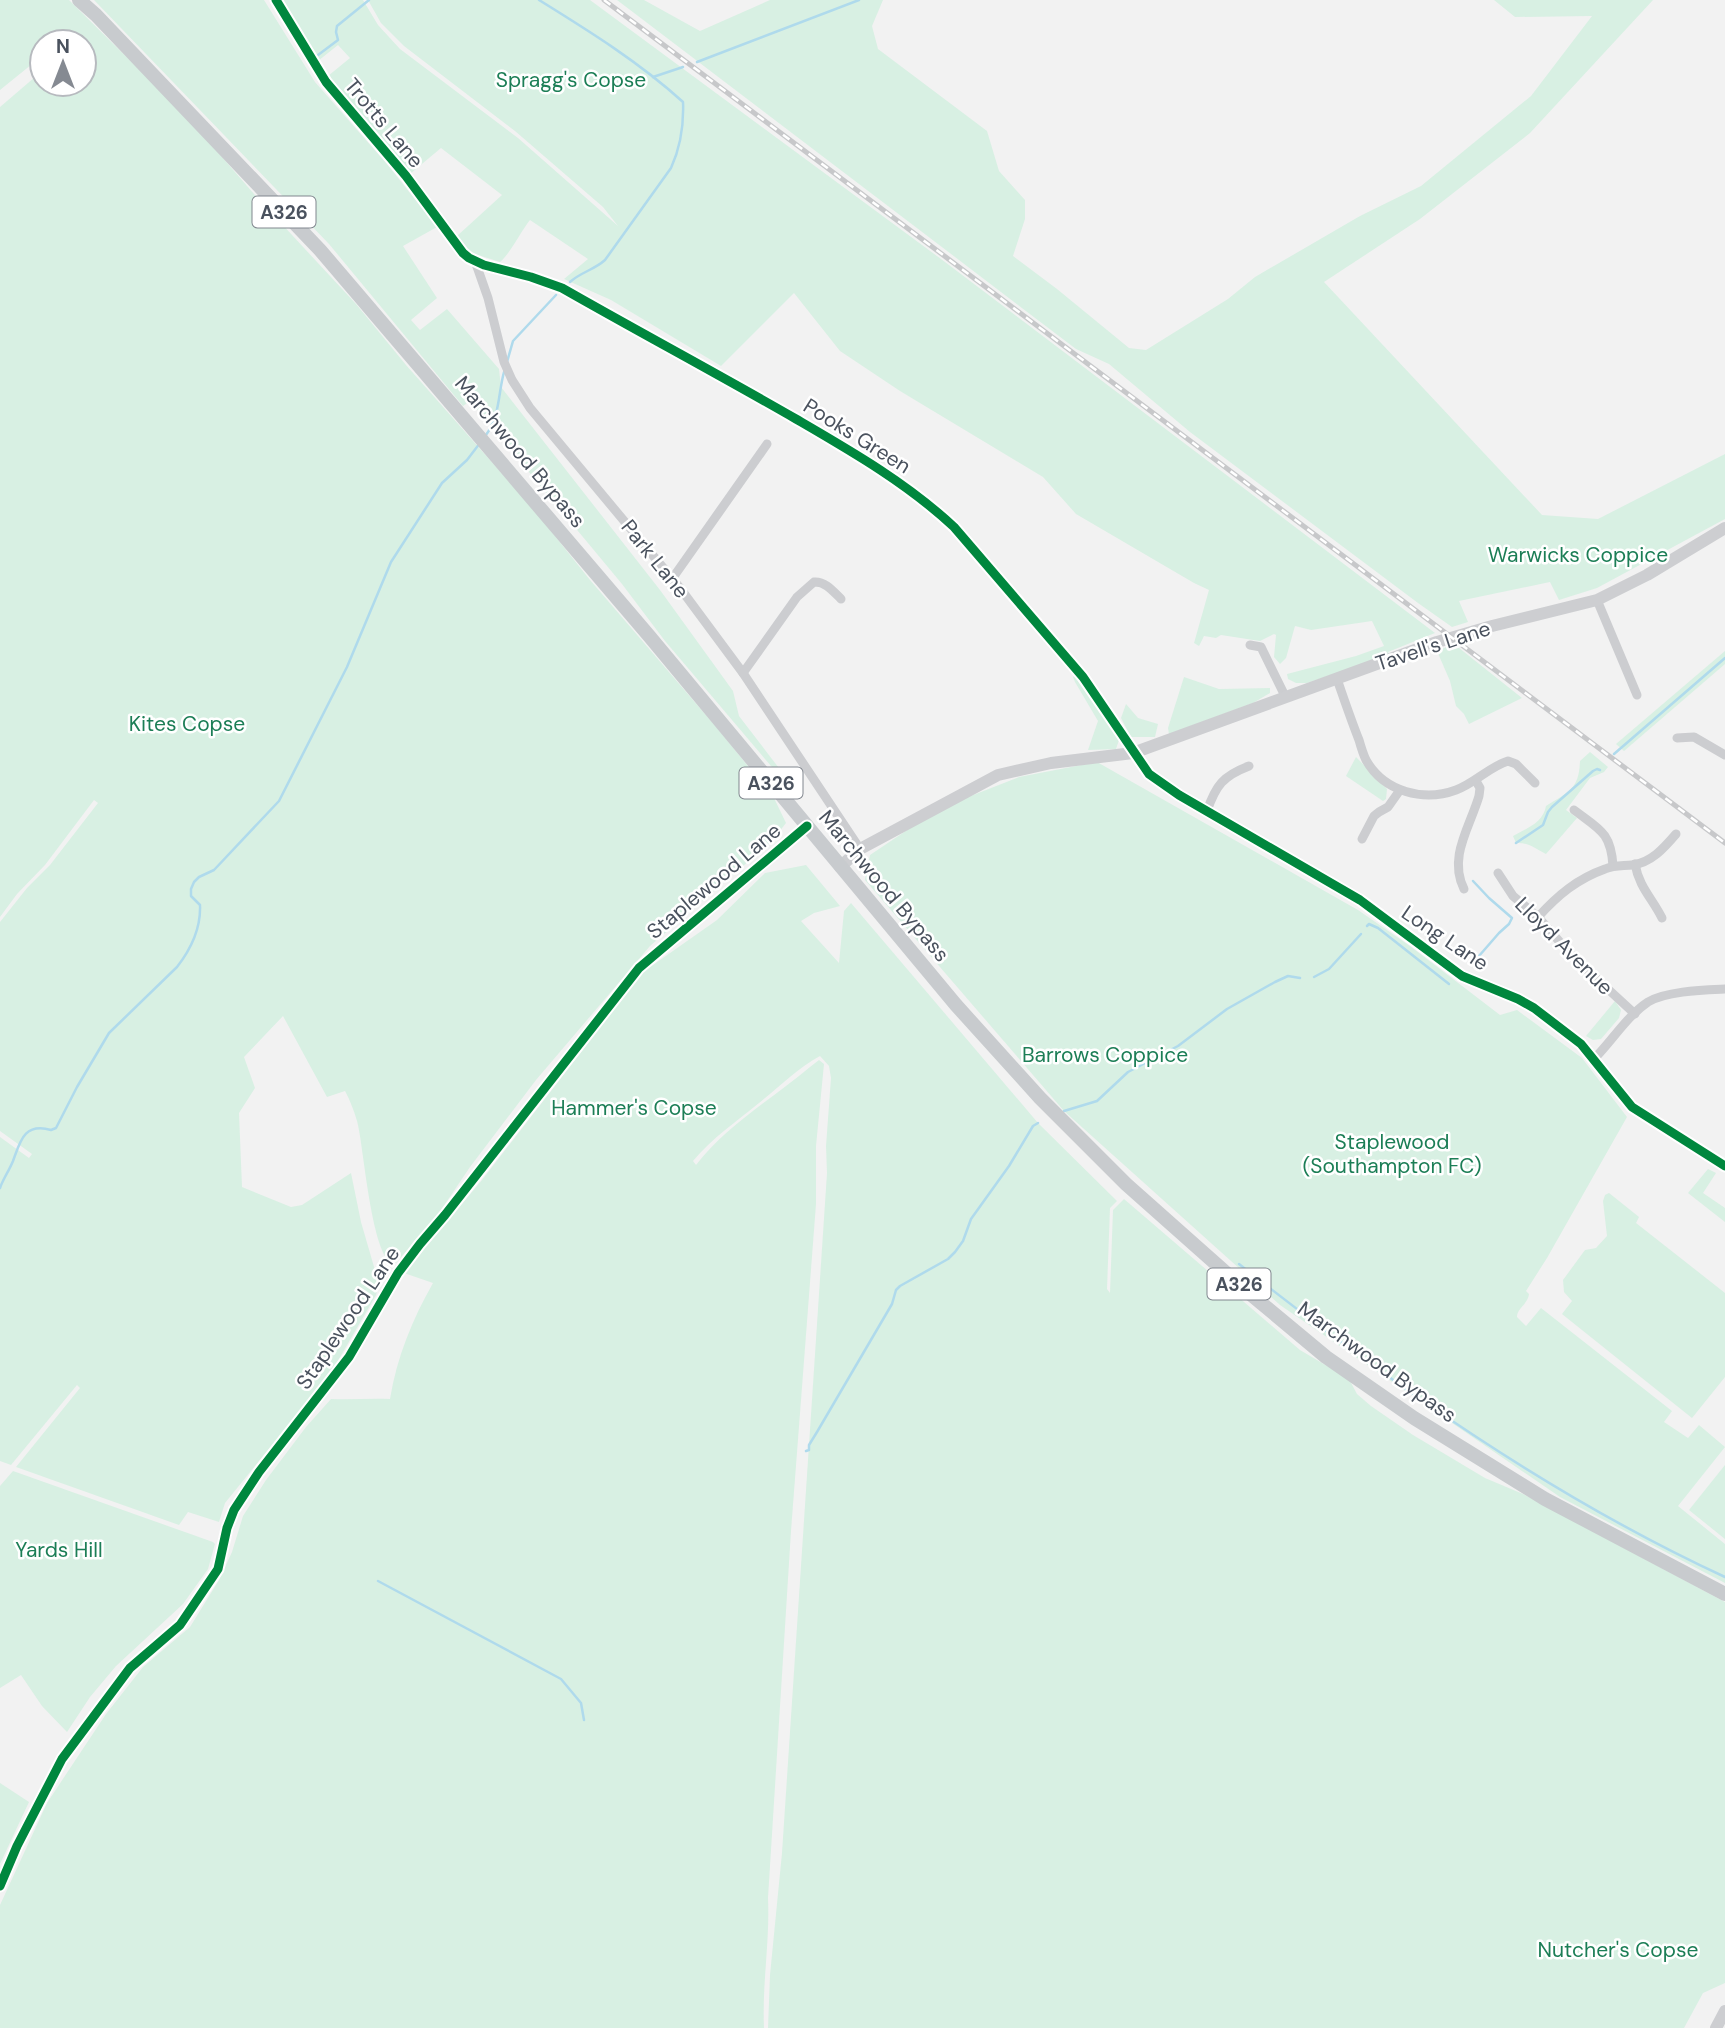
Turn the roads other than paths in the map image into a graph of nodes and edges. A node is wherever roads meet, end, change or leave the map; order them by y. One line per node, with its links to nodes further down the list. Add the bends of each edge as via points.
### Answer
1 (79, 0): 23 (main road, Marchwood Bypass / A326, via 320,250)
2 (276, 0): 3 (street, Trotts Lane, via 326,82 406,176 463,253)
3 (475, 261): 6 (street, Park Lane, via 509,375 530,408); 15 (street, Pooks Green, via 562,288 901,483 954,527 1083,677)
4 (767, 444): 6 (street)
5 (1725, 528): 8 (street, Tavell's Lane)
6 (672, 579): 10 (street, Park Lane)
7 (841, 599): 10 (street, via 820,581 814,582 797,597)
8 (1597, 600): 11 (street, Tavell's Lane, via 1452,638); 12 (street)
9 (1250, 645): 13 (street, via 1261,647)
10 (743, 674): 26 (street, Park Lane)
11 (1337, 679): 13 (street, Tavell's Lane); 20 (street, via 1367,761)
12 (1637, 695)
13 (1285, 696): 15 (street, Tavell's Lane)
14 (1677, 738): 16 (street, via 1694,737)
15 (1133, 753): 22 (street, Long Lane, via 1149,774); 26 (street, via 998,775)
16 (1725, 755)
17 (1249, 766): 22 (street, via 1227,776)
18 (1476, 781): 19 (street, via 1508,761); 20 (street, via 1438,795); 31 (street, via 1479,796 1459,855 1459,880)
19 (1535, 783)
20 (1400, 790): 25 (street, via 1388,807 1374,816)
21 (1574, 810): 28 (street, via 1605,835)
22 (1207, 811): 36 (street, Long Lane, via 1360,900 1462,976 1534,1008)
23 (807, 826): 29 (main road, Marchwood Bypass / A326); 39 (street, Staplewood Lane, via 639,968 420,1244 349,1357 234,1510 218,1569 180,1625 130,1668 62,1759)
24 (1676, 834): 27 (street, via 1662,851)
25 (1362, 839)
26 (860, 849): 29 (street)
27 (1636, 864): 28 (street); 33 (street, via 1641,886)
28 (1613, 866): 32 (street, via 1571,885)
29 (840, 867): 38 (main road, Marchwood Bypass / A326, via 1049,1107 1126,1184 1326,1357 1545,1499)
30 (1499, 873): 32 (street, Lloyd Avenue, via 1513,896)
31 (1464, 889)
32 (1538, 917): 35 (street, Lloyd Avenue, via 1572,956)
33 (1662, 918)
34 (1725, 989): 35 (street, via 1662,996)
35 (1635, 1014): 36 (street)
36 (1594, 1059): 37 (street, Long Lane, via 1632,1107)
37 (1725, 1166)
38 (1725, 1594)
39 (0, 1886)
40 (1725, 2011): 41 (street)
41 (1716, 2028)

